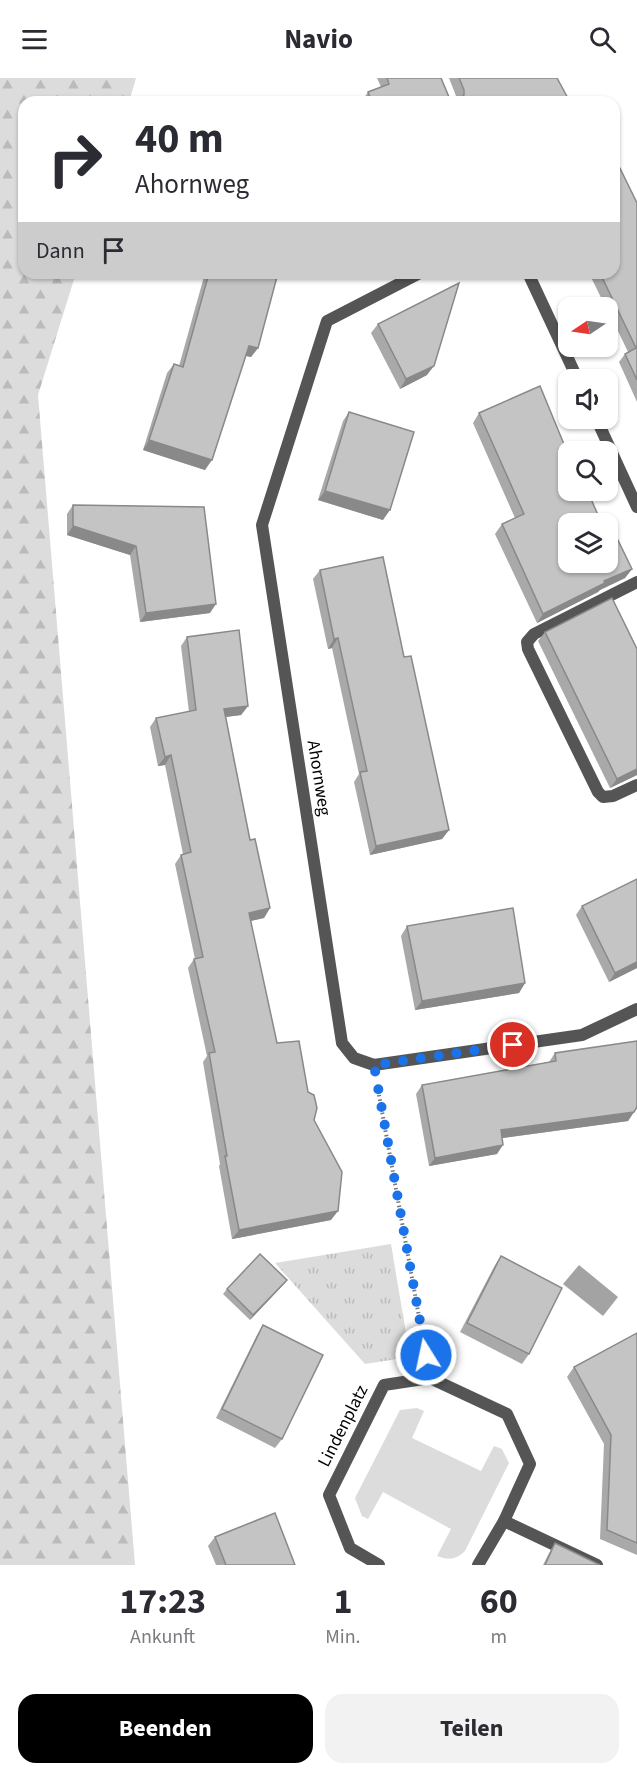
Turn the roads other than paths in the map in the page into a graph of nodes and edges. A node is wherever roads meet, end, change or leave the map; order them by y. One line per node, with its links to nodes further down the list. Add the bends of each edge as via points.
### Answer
1 (408, 279): 8 (street, Ahornweg, via 327,321 262,525 342,1043 354,1058 374,1065 582,1035)
2 (531, 279): 3 (street)
3 (573, 369)
4 (601, 429): 5 (street)
5 (637, 507)
6 (637, 582): 7 (street, via 534,634 527,642 597,792 603,797 613,796)
7 (637, 785)
8 (637, 1008)
9 (504, 1521): 10 (street, Lindenplatz, via 530,1464 507,1414 430,1378 384,1385 329,1495 350,1548); 11 (street); 12 (street)
10 (379, 1565)
11 (478, 1565)
12 (597, 1565)

